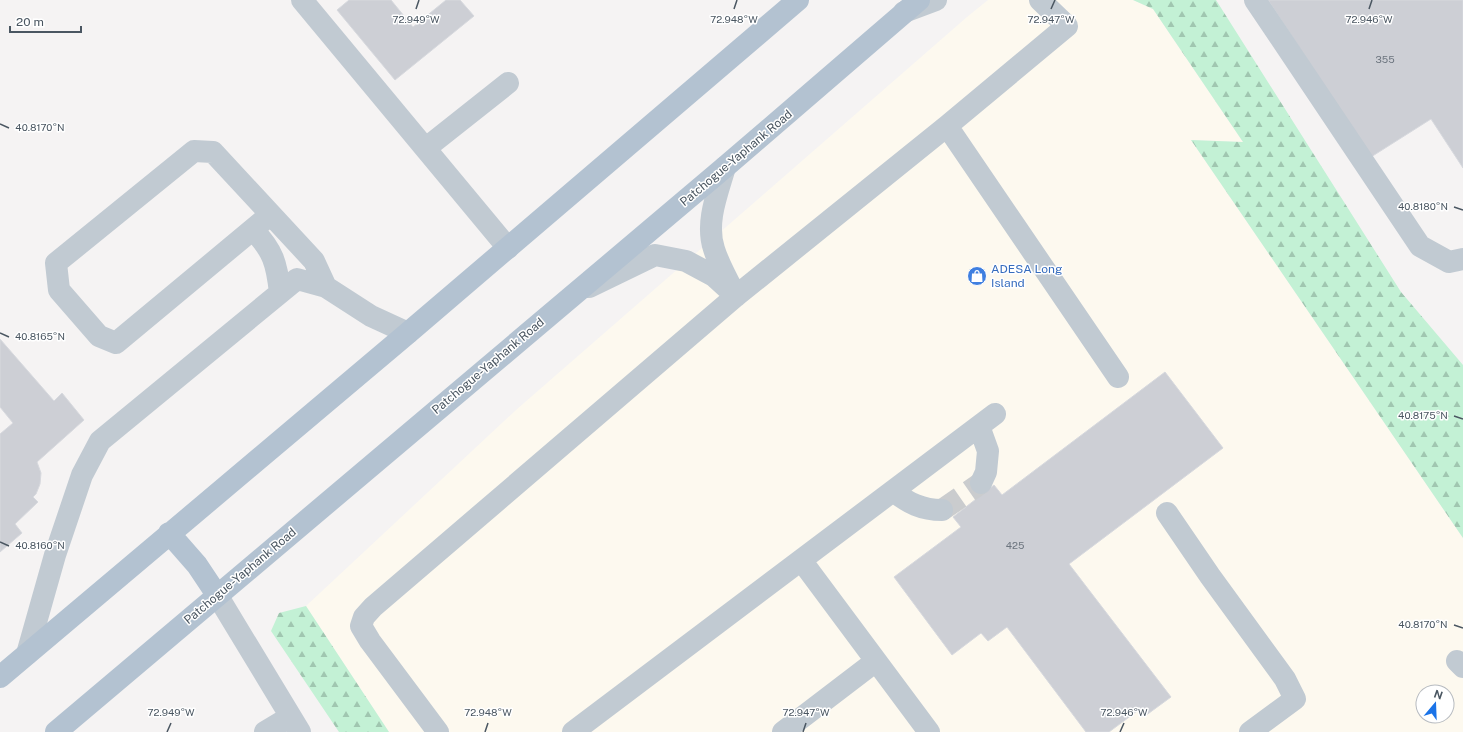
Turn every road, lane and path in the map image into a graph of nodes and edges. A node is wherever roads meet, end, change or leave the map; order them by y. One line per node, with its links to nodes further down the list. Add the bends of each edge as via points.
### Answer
1 (302, 0): 9 (lane)
2 (798, 0): 13 (main road)
3 (936, 0): 6 (lane)
4 (1255, 0): 14 (lane, via 1420,246 1449,262)
5 (1048, 4): 8 (lane, via 1067,26)
6 (911, 6): 10 (main road, Patchogue-Yaphank Road)
7 (508, 83): 9 (lane)
8 (947, 126): 18 (lane); 20 (lane)
9 (426, 148): 13 (lane)
10 (725, 167): 17 (main road, Patchogue-Yaphank Road); 18 (lane, via 714,206 711,230 713,247)
11 (270, 215): 12 (lane); 12 (lane, via 213,152 194,151 56,263 59,290 99,336 116,343); 15 (lane, via 314,261)
12 (253, 230): 16 (lane, via 265,242 274,260)
13 (508, 248): 19 (main road)
14 (1463, 258)
15 (326, 287): 16 (lane, via 297,279); 19 (lane, via 371,316)
16 (280, 293): 28 (lane, via 100,441 79,482)
17 (572, 295): 18 (lane, via 655,254 686,261 714,276); 27 (main road, Patchogue-Yaphank Road)
18 (736, 296): 34 (lane, via 364,617 361,626 364,631)
19 (408, 333): 25 (main road)
20 (1118, 377)
21 (981, 483): 22 (lane, via 986,472 987,420)
22 (893, 491): 23 (lane, via 920,508); 26 (lane)
23 (942, 510)
24 (1167, 513): 38 (lane, via 1285,679 1295,699)
25 (169, 533): 27 (main road); 28 (main road)
26 (801, 560): 29 (lane); 35 (lane)
27 (217, 595): 31 (lane); 32 (main road, Patchogue-Yaphank Road)
28 (28, 654): 30 (main road)
29 (876, 661): 36 (lane); 37 (lane)
30 (0, 677)
31 (295, 724): 33 (lane)
32 (56, 732)
33 (265, 732)
34 (438, 732)
35 (573, 732)
36 (783, 732)
37 (929, 732)
38 (1250, 732)

